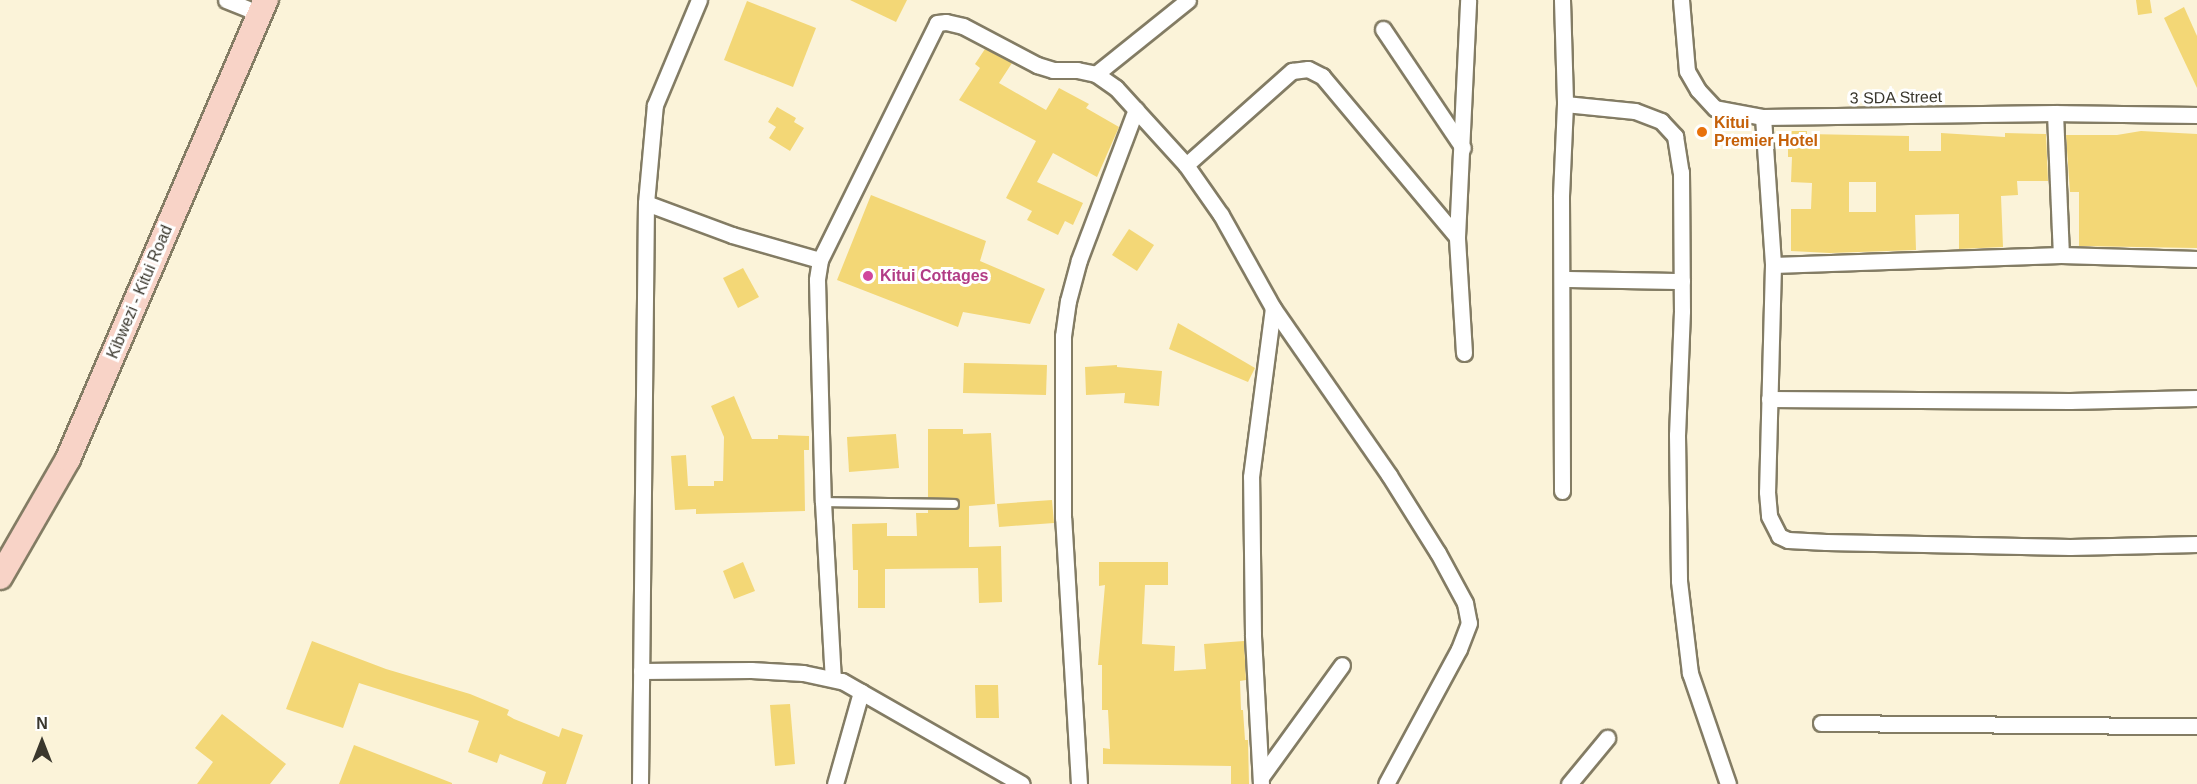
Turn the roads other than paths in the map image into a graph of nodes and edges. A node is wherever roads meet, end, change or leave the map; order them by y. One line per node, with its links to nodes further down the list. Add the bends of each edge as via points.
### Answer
1 (226, 0): 7 (street)
2 (699, 0): 17 (street, via 655,105)
3 (1188, 0): 9 (street)
4 (1468, 0): 15 (street)
5 (1562, 0): 10 (street)
6 (1681, 0): 14 (street, 3 SDA Street, via 1687,71 1698,90 1715,108)
7 (263, 7): 33 (main road, Kibwezi - Kitui Road, via 68,459)
8 (1383, 29): 15 (street)
9 (1096, 74): 11 (street); 21 (street, via 1037,65 963,26 937,23)
10 (1565, 104): 23 (street); 24 (street, via 1635,111 1661,121 1675,136 1680,172)
11 (1136, 110): 16 (street); 45 (street, via 1079,260 1063,336 1063,518)
12 (2055, 113): 13 (street, 3 SDA Street); 14 (street, 3 SDA Street); 19 (street)
13 (2197, 115)
14 (1763, 117): 22 (street)
15 (1463, 148): 18 (street)
16 (1186, 165): 18 (street, via 1292,71 1308,69 1322,76); 25 (street, via 1221,215)
17 (646, 203): 21 (street, via 732,235); 35 (street)
18 (1457, 237): 26 (street)
19 (2061, 255): 20 (street); 22 (street)
20 (2197, 259)
21 (820, 260): 30 (street, via 817,280)
22 (1773, 265): 28 (street)
23 (1562, 279): 24 (street); 29 (street)
24 (1682, 281): 48 (street, via 1677,435 1679,581 1690,673)
25 (1274, 308): 41 (street, via 1251,477 1253,634); 46 (street, via 1389,475 1466,603 1469,623 1459,649)
26 (1464, 353)
27 (2197, 398): 28 (street)
28 (1769, 399): 32 (street, via 1769,516 1779,536 1788,540 2070,547)
29 (1562, 491)
30 (823, 502): 31 (lane); 36 (street)
31 (954, 504)
32 (2197, 544)
33 (0, 577)
34 (1342, 665): 41 (street)
35 (641, 671): 36 (street, via 751,670); 42 (street)
36 (833, 679): 37 (street)
37 (861, 692): 43 (street); 44 (street)
38 (1821, 723): 39 (street)
39 (2197, 726)
40 (1607, 738): 47 (street)
41 (1261, 780)
42 (640, 784)
43 (836, 784)
44 (1022, 784)
45 (1079, 784)
46 (1386, 784)
47 (1569, 784)
48 (1728, 784)

